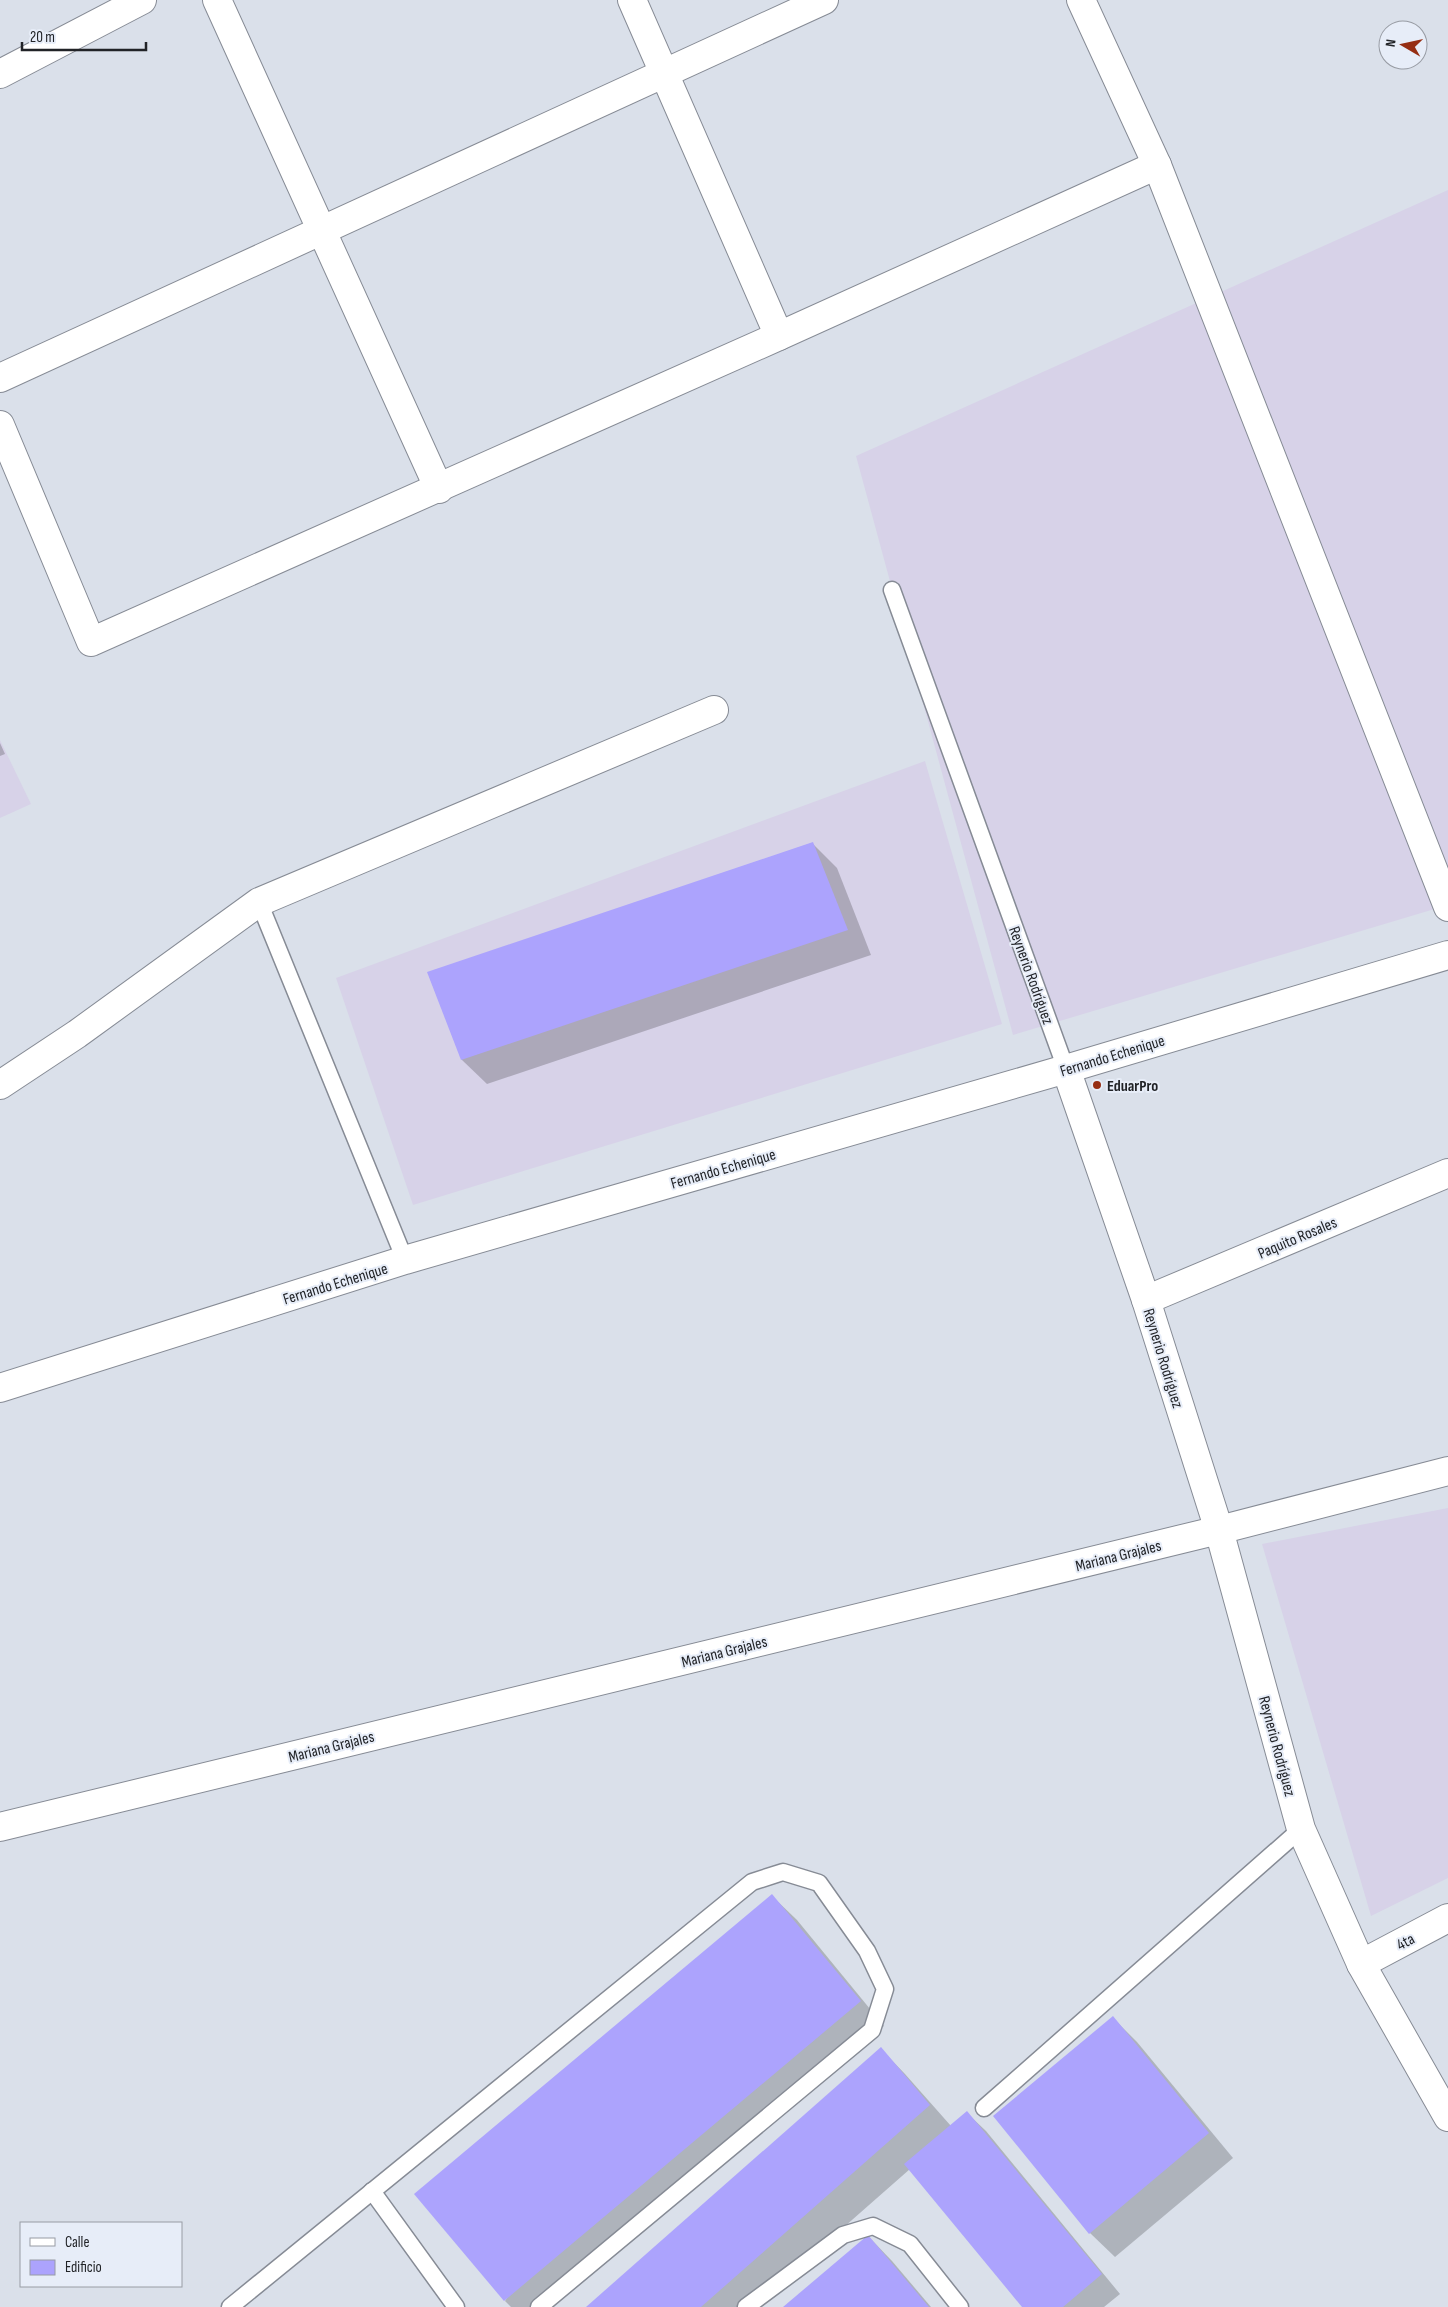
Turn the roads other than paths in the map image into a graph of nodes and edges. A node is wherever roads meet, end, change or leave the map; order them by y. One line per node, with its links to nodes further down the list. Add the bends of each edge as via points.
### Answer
1 (142, 0): 7 (street)
2 (217, 0): 9 (street)
3 (632, 0): 6 (street)
4 (824, 0): 6 (street)
5 (1081, 0): 8 (street)
6 (665, 73): 9 (street); 10 (street)
7 (0, 74)
8 (1156, 165): 10 (street); 17 (street)
9 (322, 232): 11 (street); 13 (street)
10 (779, 336): 13 (street)
11 (0, 378)
12 (0, 425): 13 (street, via 92,642)
13 (439, 489)
14 (892, 590): 19 (lane, Reynerio Rodríguez)
15 (714, 710): 16 (street)
16 (259, 902): 20 (street, via 77,1034); 22 (lane)
17 (1448, 907)
18 (1448, 955): 19 (street, Fernando Echenique)
19 (1066, 1069): 22 (street, Fernando Echenique); 23 (street, Reynerio Rodríguez)
20 (0, 1085)
21 (1448, 1173): 23 (street, Paquito Rosales)
22 (405, 1260): 24 (street, Fernando Echenique)
23 (1146, 1300): 26 (street, Reynerio Rodríguez)
24 (0, 1388)
25 (1448, 1472): 26 (street, Mariana Grajales)
26 (1219, 1530): 27 (street, Mariana Grajales); 28 (street, Reynerio Rodríguez)
27 (0, 1827)
28 (1300, 1829): 30 (street, Reynerio Rodríguez); 31 (lane)
29 (1448, 1918): 30 (street, 4ta)
30 (1361, 1964): 32 (street, Reynerio Rodríguez)
31 (984, 2108)
32 (1448, 2117)
33 (372, 2191): 34 (lane); 35 (lane); 36 (lane, via 752,1882 783,1872 819,1882 867,1951 885,1988 872,2030)
34 (230, 2307)
35 (456, 2307)
36 (539, 2307)
37 (746, 2307): 38 (lane, via 843,2235 873,2226 910,2244)
38 (960, 2307)

